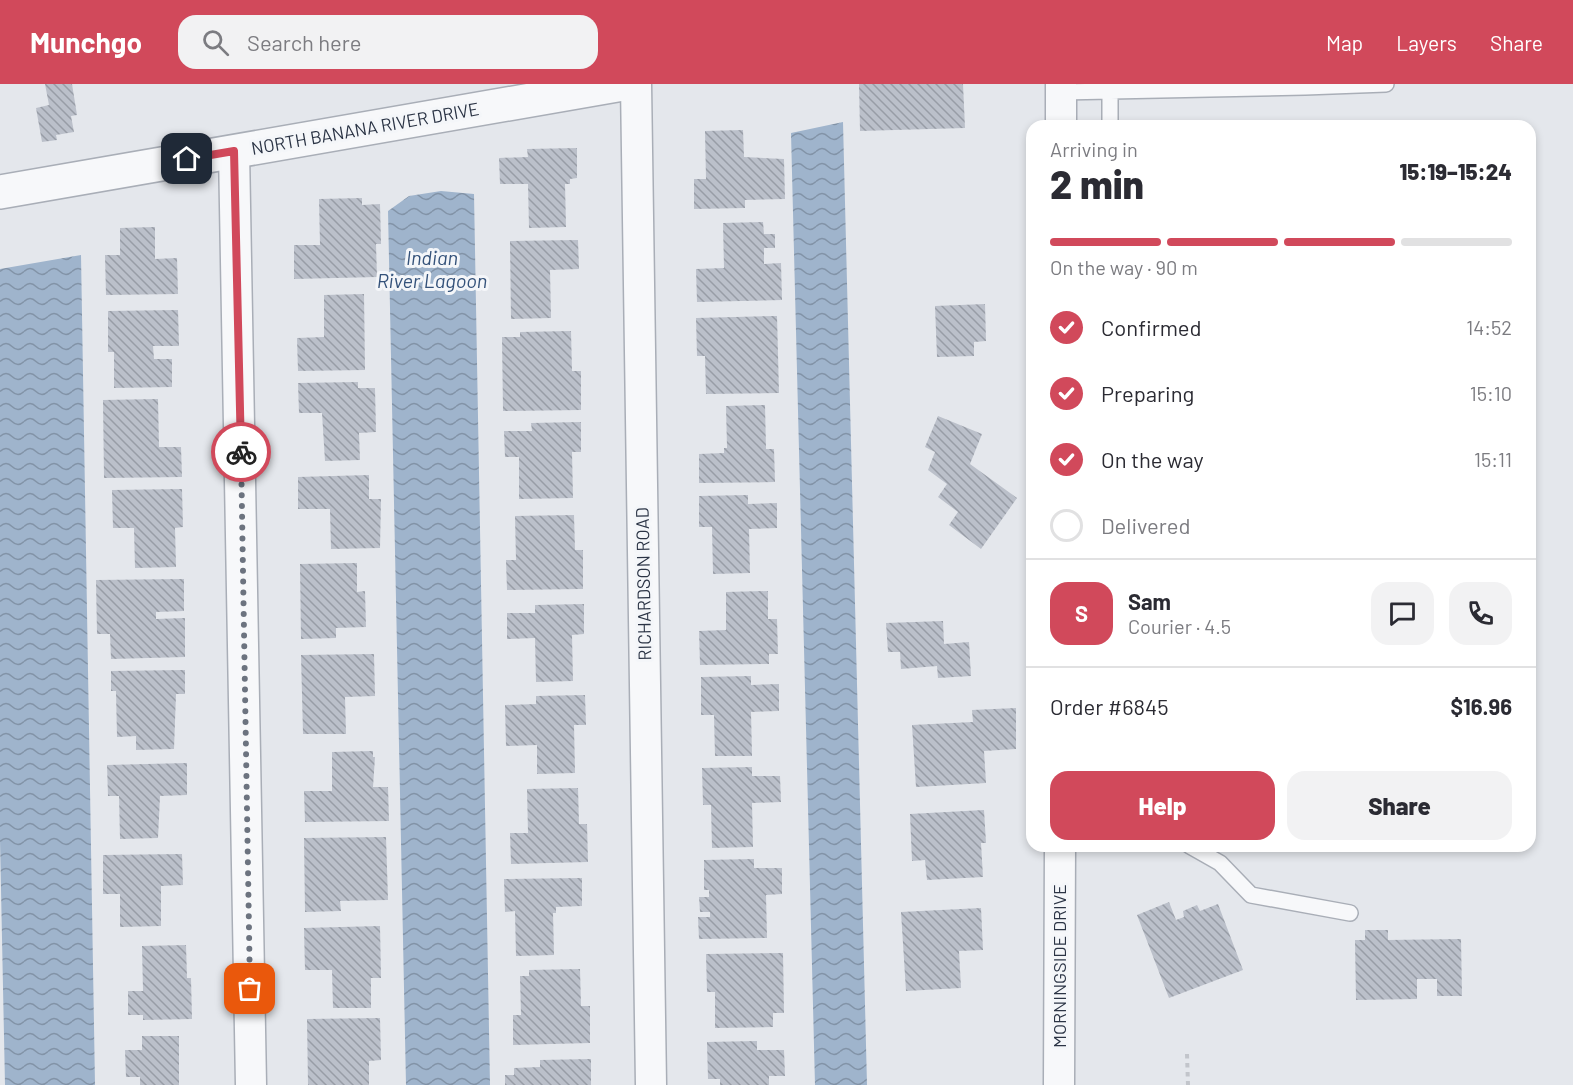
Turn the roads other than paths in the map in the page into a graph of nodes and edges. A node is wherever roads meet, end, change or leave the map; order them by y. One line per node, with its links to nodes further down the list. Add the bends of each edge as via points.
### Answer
1 (623, 84): 11 (street, NORTH BANANA RIVER DRIVE)
2 (636, 84): 17 (street, RICHARDSON ROAD)
3 (1386, 84): 5 (lane)
4 (1233, 86): 5 (lane); 6 (lane)
5 (1305, 86)
6 (1131, 87): 8 (lane)
7 (1061, 88): 8 (lane); 9 (street)
8 (1110, 91): 10 (lane)
9 (1061, 120)
10 (1110, 120)
11 (234, 151): 12 (street, NORTH BANANA RIVER DRIVE); 16 (street)
12 (0, 192)
13 (1060, 852): 18 (street, MORNINGSIDE DRIVE)
14 (1201, 852): 15 (lane, via 1220,863 1251,895)
15 (1350, 913)
16 (251, 1085)
17 (651, 1085)
18 (1059, 1085)

